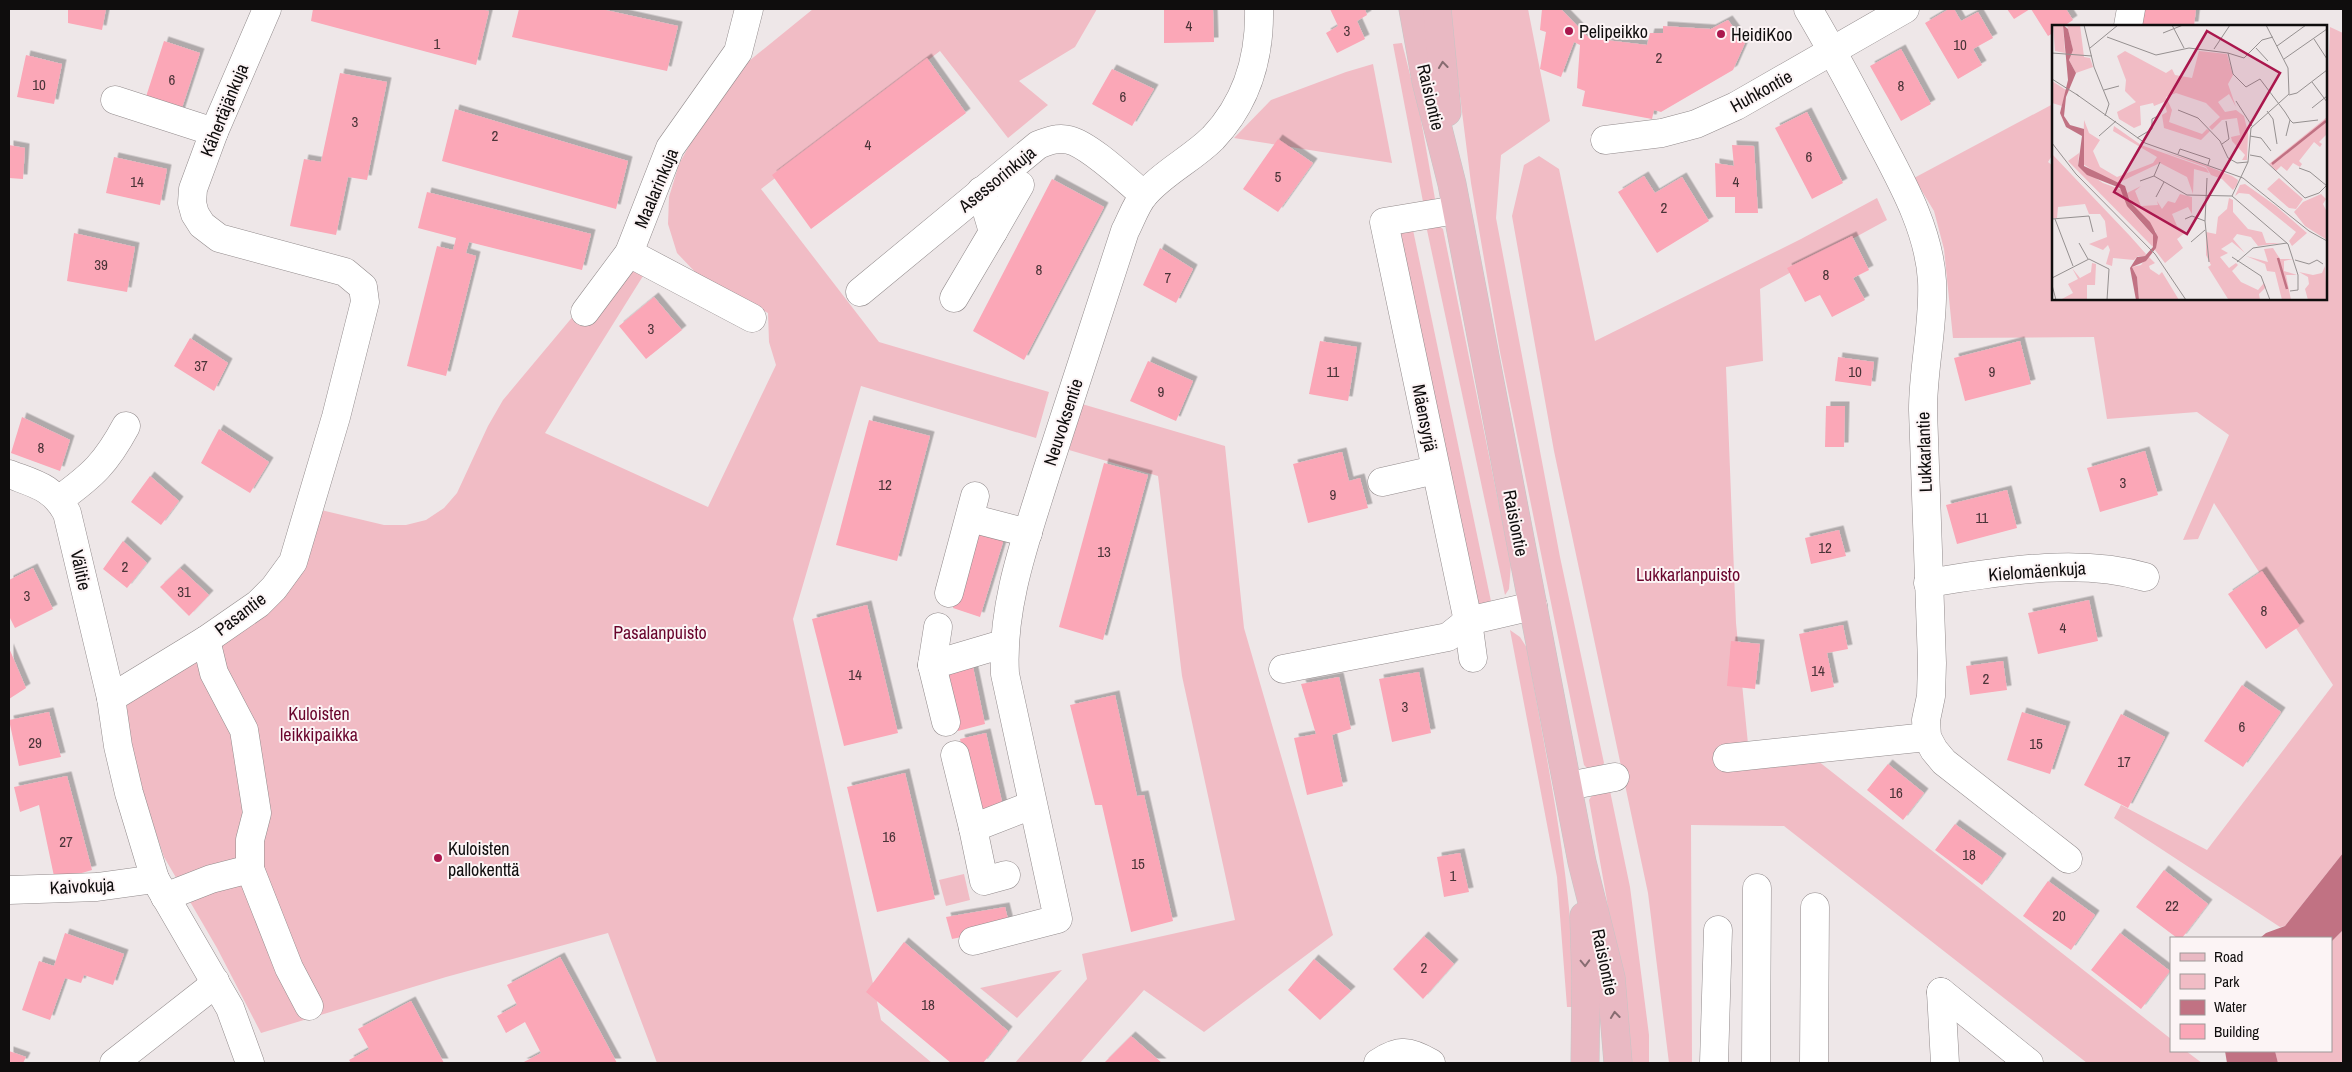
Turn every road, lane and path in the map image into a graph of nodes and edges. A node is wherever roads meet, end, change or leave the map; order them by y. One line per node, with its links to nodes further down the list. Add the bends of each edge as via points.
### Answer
1 (267, 9): 12 (street, Kähertäjänkuja)
2 (749, 9): 21 (street, Maalarinkuja, via 738,52 670,148)
3 (1259, 9): 17 (street, Neuvoksentie, via 1259,35 1253,71 1237,106 1213,138)
4 (1413, 9): 14 (main road, Raisiontie, via 1426,81)
5 (1437, 9): 14 (main road, Raisiontie, one-way to 5)
6 (1808, 9): 10 (street, Lukkarlantie)
7 (1905, 9): 10 (street, Huhkontie)
8 (2131, 9): 9 (street)
9 (2128, 25)
10 (1833, 51): 13 (street, Huhkontie, via 1736,106 1696,124 1662,133); 33 (street, Lukkarlantie, via 1902,184 1927,249 1932,280 1932,317 1923,377)
11 (115, 100): 12 (street)
12 (214, 132): 19 (street, Kähertäjänkuja, via 193,190)
13 (1606, 140)
14 (1452, 184): 18 (main road, Raisiontie)
15 (1020, 185): 20 (street)
16 (981, 192): 17 (street, Asessorinkuja, via 1038,145 1054,139 1068,139); 20 (street); 22 (street, Asessorinkuja)
17 (1144, 195): 31 (street, Neuvoksentie, via 1125,231)
18 (1456, 210): 27 (street, Mäensyrjä, via 1384,222); 35 (main road, Raisiontie)
19 (194, 214): 38 (street, Pasantie, via 219,238 345,272 362,287 365,302 336,417 293,562 258,604)
20 (993, 232): 23 (street)
21 (629, 253): 24 (street, Maalarinkuja); 25 (street)
22 (860, 292)
23 (954, 298)
24 (585, 312)
25 (752, 318)
26 (126, 426): 30 (street, via 110,455 87,480)
27 (1435, 470): 29 (street); 36 (street, Mäensyrjä)
28 (9, 474): 30 (street, via 48,490)
29 (1382, 482)
30 (60, 499): 43 (street, Välitie, via 73,529)
31 (1028, 533): 34 (street, via 972,507); 39 (street, Neuvoksentie)
32 (2145, 577): 33 (street, Kielomäenkuja, via 2116,570 2078,567)
33 (1928, 582): 45 (street, Lukkarlantie, via 1932,662)
34 (949, 593)
35 (1533, 606): 36 (street); 49 (main road, Raisiontie)
36 (1468, 621): 40 (street, Mäensyrjä); 42 (street, via 1448,637)
37 (938, 627): 41 (street)
38 (206, 640): 43 (street, Pasantie); 54 (street, via 214,673 244,730 257,812 250,840)
39 (1003, 644): 41 (street); 50 (street, Neuvoksentie, via 1005,674)
40 (1473, 658)
41 (932, 665): 44 (street)
42 (1283, 669)
43 (111, 698): 56 (street, via 129,792)
44 (946, 722)
45 (1927, 737): 47 (street); 52 (street, via 1944,762)
46 (955, 755): 51 (street)
47 (1727, 758)
48 (1615, 777): 49 (street)
49 (1568, 786): 53 (main road, Raisiontie)
50 (1032, 805): 51 (street); 61 (street, Neuvoksentie, via 1058,919)
51 (973, 828): 55 (street, via 984,881)
52 (2068, 859)
53 (1582, 862): 68 (main road, Raisiontie, one-way to 68); 69 (main road, Raisiontie, one-way to 53, via 1611,978)
54 (250, 870): 56 (street, Kaivokuja); 63 (street, via 289,968)
55 (1006, 875)
56 (160, 888): 58 (street, Kaivokuja, via 97,886); 62 (street)
57 (1757, 888): 71 (street)
58 (9, 890)
59 (1815, 907): 72 (street)
60 (1718, 930): 70 (street)
61 (973, 942)
62 (215, 980): 64 (street, via 206,991); 65 (street, via 230,1008)
63 (309, 1006)
64 (114, 1063)
65 (250, 1063)
66 (1378, 1063): 67 (street, via 1403,1052)
67 (1431, 1063)
68 (1585, 1063)
69 (1618, 1063)
70 (1714, 1063)
71 (1756, 1063)
72 (1814, 1063)
73 (1944, 1063): 74 (street, via 1942,992)
74 (2029, 1063)

